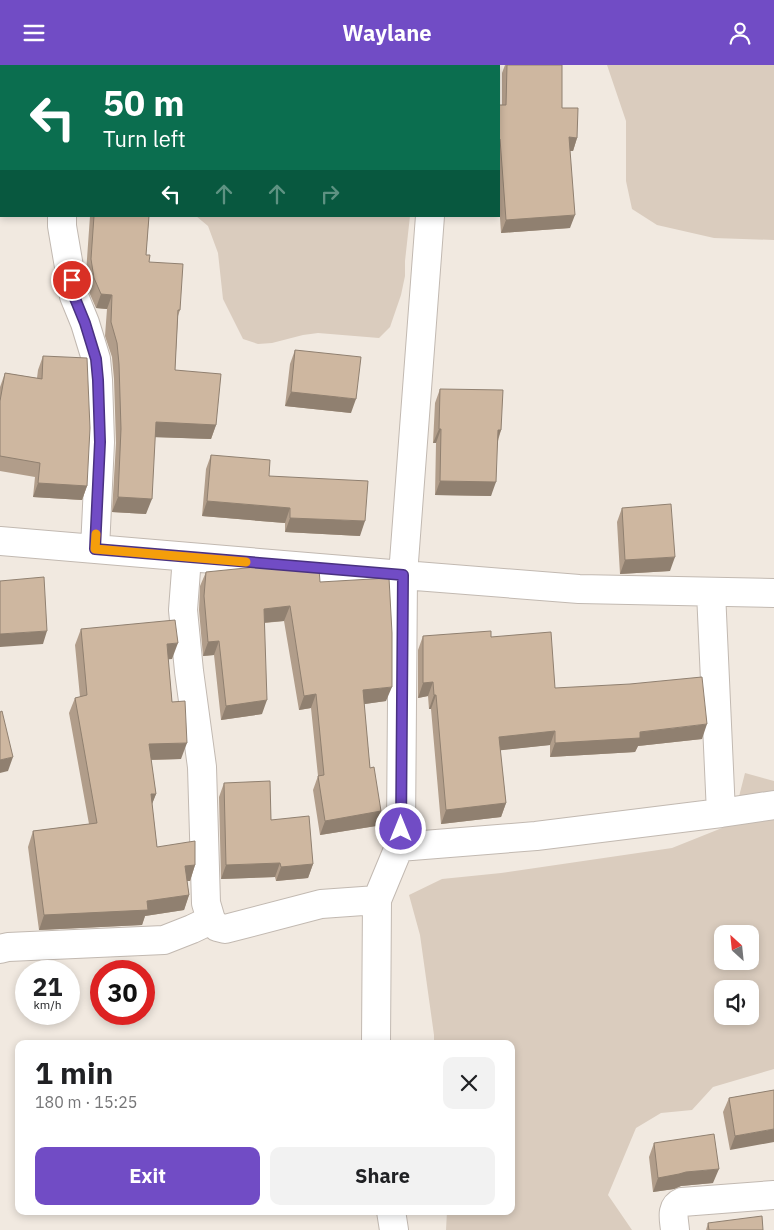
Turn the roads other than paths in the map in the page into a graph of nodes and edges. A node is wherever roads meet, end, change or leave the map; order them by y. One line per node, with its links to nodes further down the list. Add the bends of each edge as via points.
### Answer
1 (62, 217): 4 (street, via 74,296 96,359 100,442)
2 (430, 217): 6 (street)
3 (0, 541): 4 (street)
4 (95, 549): 5 (street)
5 (187, 557): 6 (street); 13 (street, via 183,610 202,767 206,903)
6 (403, 575): 7 (street, via 579,589); 11 (street)
7 (711, 592): 8 (street); 10 (street)
8 (774, 593)
9 (774, 805): 10 (street)
10 (721, 813): 11 (street, via 536,837)
11 (399, 847): 12 (street)
12 (377, 900): 13 (street, via 321,904 225,929 217,927); 15 (street)
13 (211, 920): 14 (street, via 164,940)
14 (0, 949)
15 (376, 1040)
16 (774, 1195): 19 (street, via 678,1203 674,1211)
17 (392, 1215): 18 (street)
18 (394, 1230)
19 (675, 1230)

